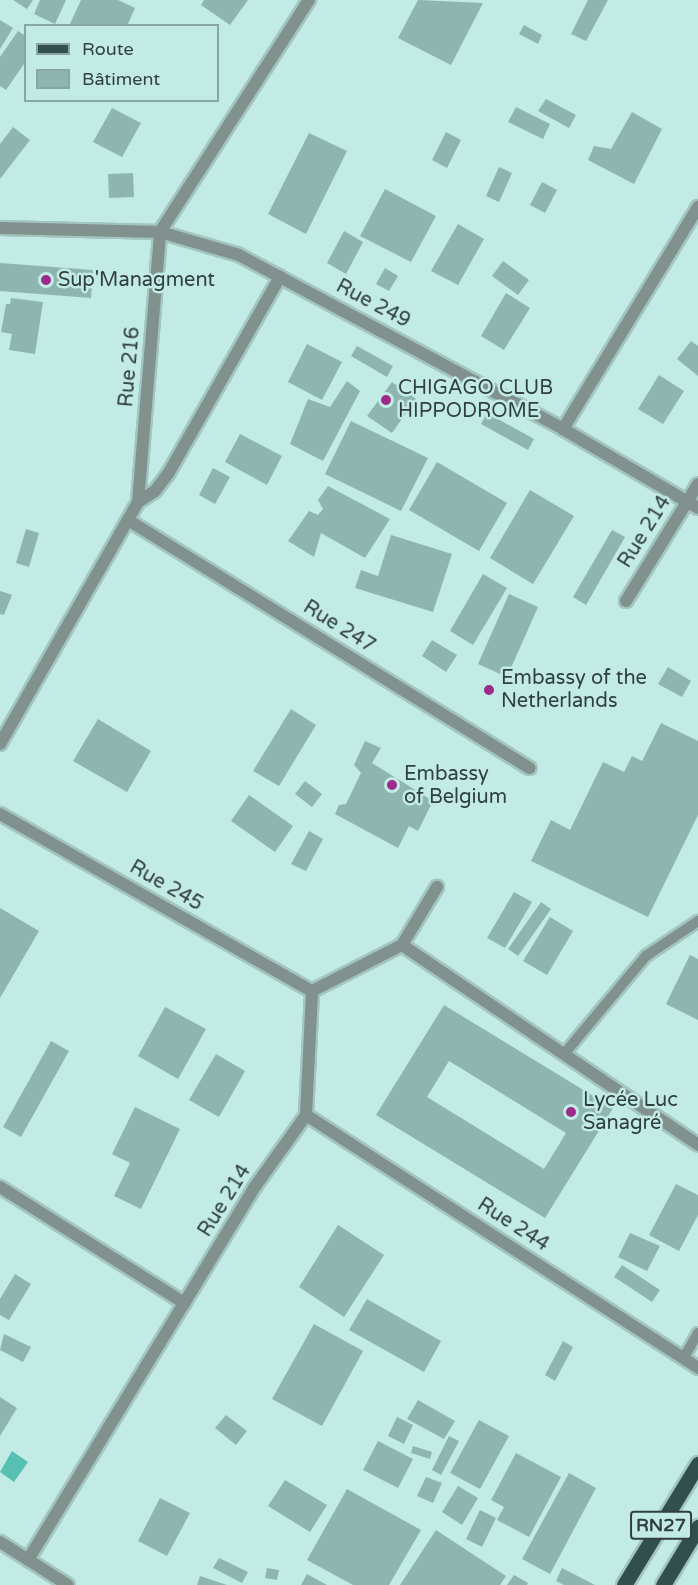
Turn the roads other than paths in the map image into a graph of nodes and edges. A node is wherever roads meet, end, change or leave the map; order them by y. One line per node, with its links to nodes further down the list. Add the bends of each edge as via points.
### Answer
1 (309, 0): 4 (street, Rue 216)
2 (698, 207): 6 (street)
3 (0, 228): 4 (street, Rue 249)
4 (160, 232): 5 (street, Rue 249, via 239,255); 8 (street, Rue 216)
5 (280, 277): 6 (street, Rue 249); 8 (street, via 168,474 155,491)
6 (563, 429): 9 (street, Rue 249)
7 (698, 484): 9 (street, Rue 214)
8 (138, 502): 10 (street, Rue 216)
9 (692, 505): 11 (street, Rue 214)
10 (128, 520): 12 (street, Rue 216); 13 (street, Rue 247)
11 (626, 601)
12 (0, 744)
13 (530, 768)
14 (0, 814): 18 (street, Rue 245)
15 (437, 887): 17 (street)
16 (698, 921): 19 (lane, via 646,956)
17 (402, 945): 18 (street); 19 (street)
18 (312, 991): 20 (street)
19 (564, 1054): 21 (street)
20 (306, 1115): 23 (street, Rue 214, via 254,1188); 25 (street, Rue 244)
21 (698, 1144)
22 (0, 1187): 23 (street)
23 (184, 1303): 30 (street, Rue 214)
24 (698, 1333): 25 (lane)
25 (683, 1359): 26 (street, Rue 244)
26 (698, 1368)
27 (698, 1464): 32 (main road, RN27)
28 (698, 1527): 33 (main road, RN27)
29 (0, 1542): 30 (street)
30 (27, 1560): 31 (street)
31 (68, 1585)
32 (624, 1585)
33 (663, 1585)

